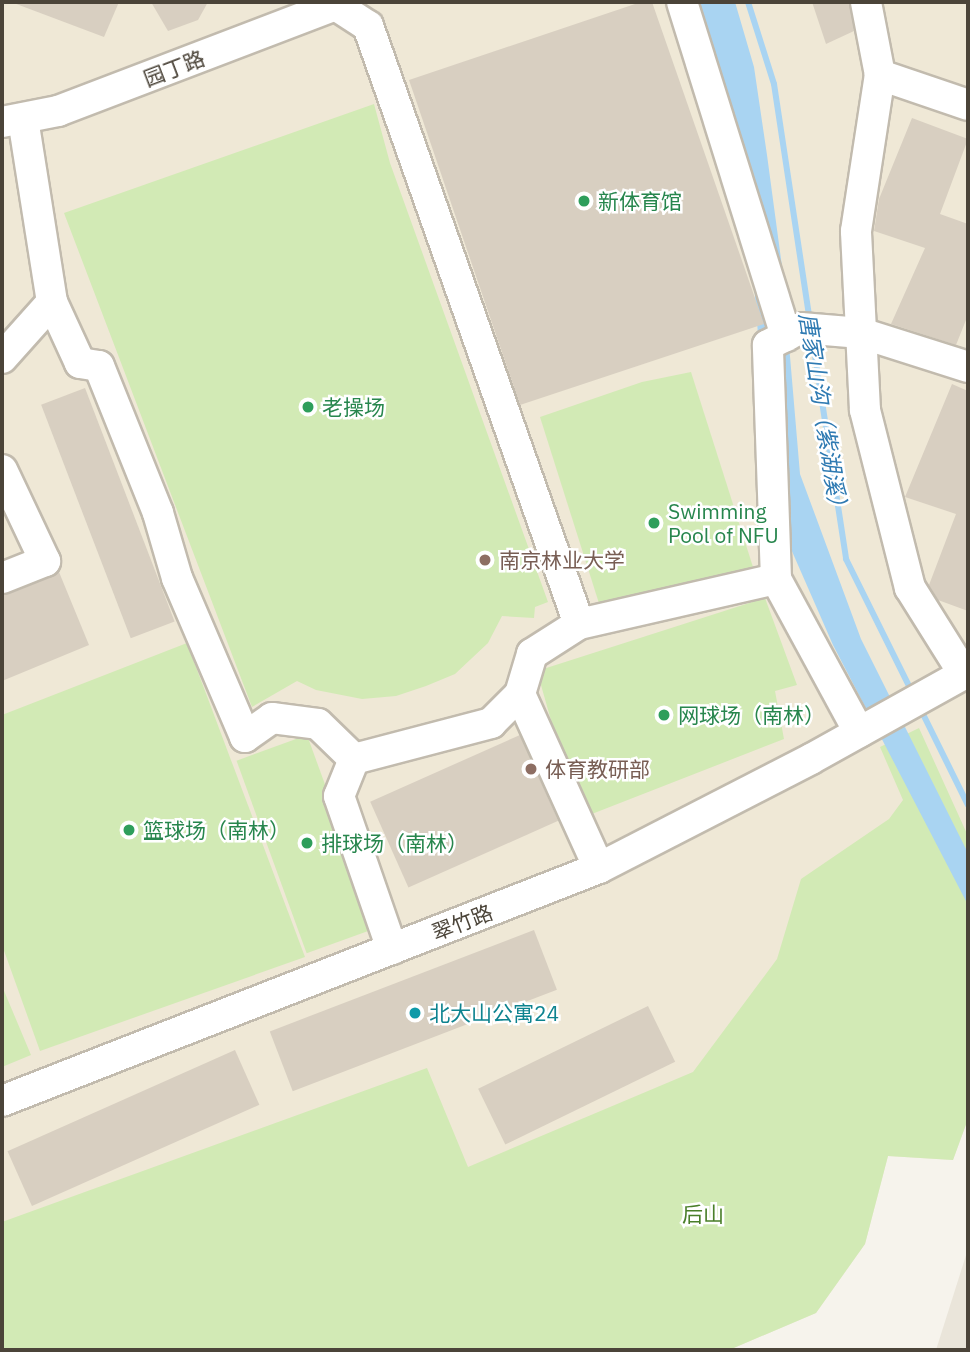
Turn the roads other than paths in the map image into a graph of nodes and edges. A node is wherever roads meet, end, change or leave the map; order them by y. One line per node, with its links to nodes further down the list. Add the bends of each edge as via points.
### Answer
1 (681, 2): 8 (lane)
2 (866, 2): 4 (lane)
3 (335, 3): 6 (lane, 园丁路, via 114,91); 15 (lane, via 368,26)
4 (880, 75): 5 (lane); 9 (lane, via 856,231)
5 (968, 105)
6 (13, 120): 7 (lane)
7 (52, 302): 10 (lane); 19 (lane, via 80,363 99,366 158,513 177,578 245,737 272,718 317,724)
8 (804, 331): 9 (lane); 14 (lane, via 768,345)
9 (861, 333): 11 (lane); 16 (lane, via 865,410 910,588)
10 (2, 358)
11 (968, 367)
12 (2, 470): 13 (lane, via 46,561)
13 (2, 579)
14 (776, 579): 15 (lane); 18 (lane)
15 (579, 624): 17 (lane, via 532,654)
16 (966, 670): 18 (lane, 翠竹路)
17 (520, 694): 19 (lane, via 491,723); 20 (lane)
18 (859, 732): 20 (lane, 翠竹路)
19 (354, 759): 21 (lane, via 340,796)
20 (599, 868): 21 (lane, 翠竹路)
21 (392, 949): 22 (lane, 翠竹路)
22 (2, 1101)

